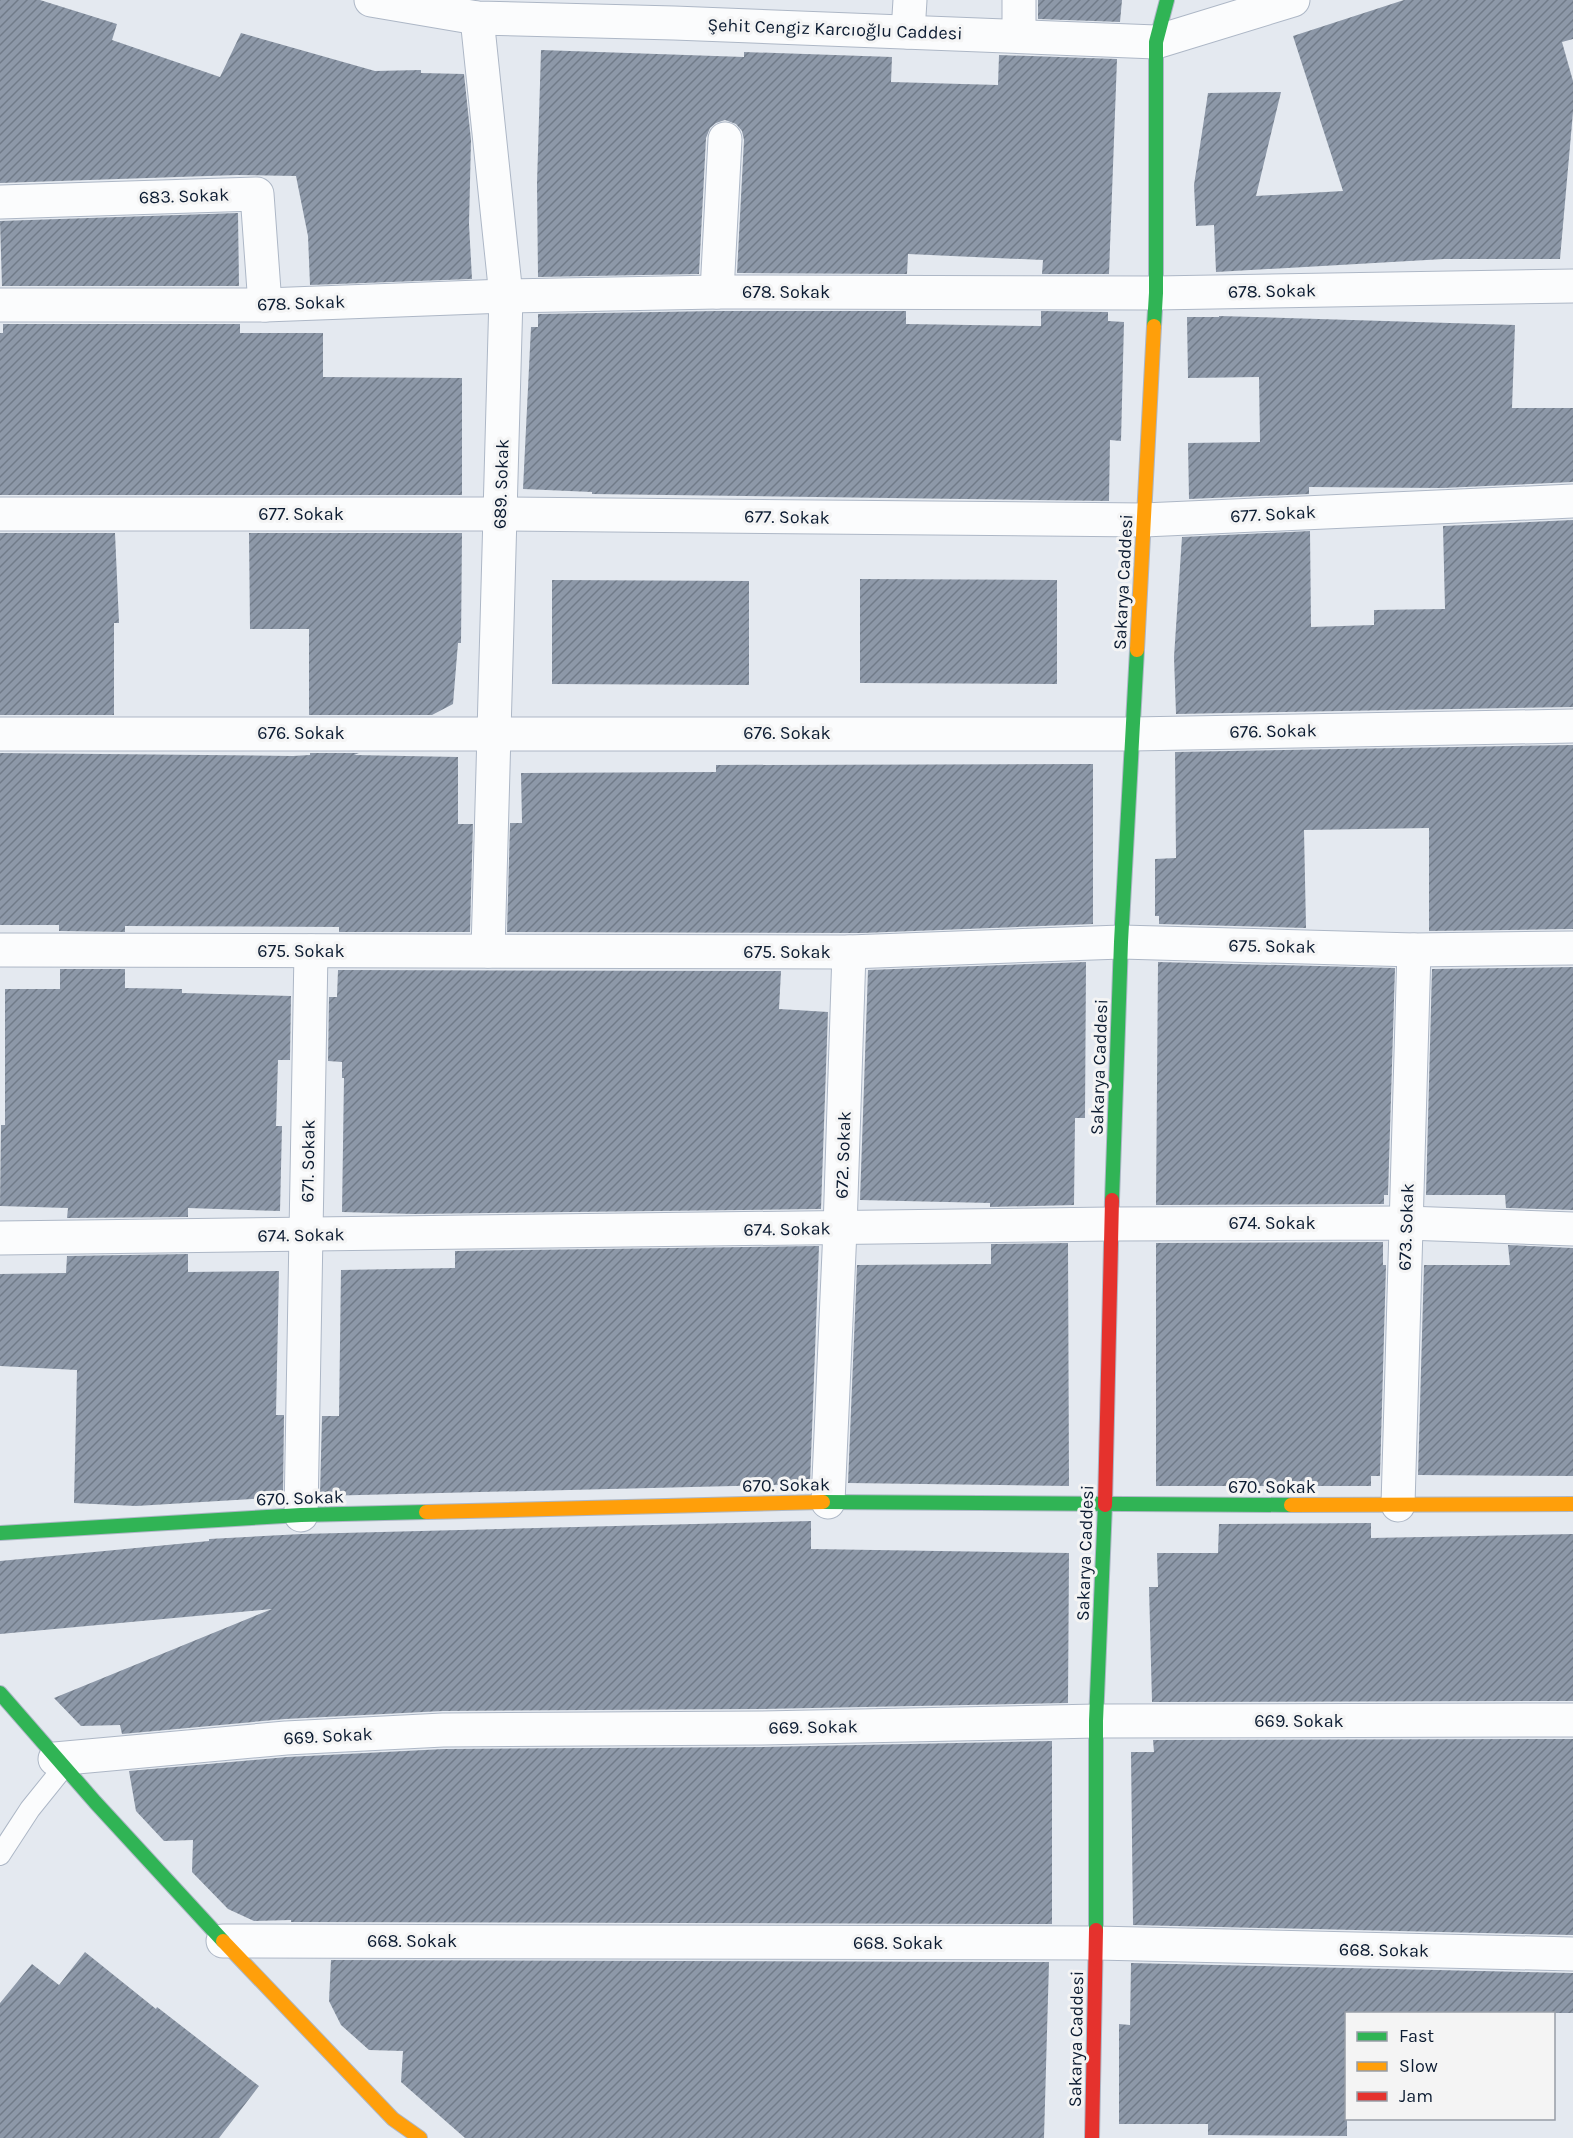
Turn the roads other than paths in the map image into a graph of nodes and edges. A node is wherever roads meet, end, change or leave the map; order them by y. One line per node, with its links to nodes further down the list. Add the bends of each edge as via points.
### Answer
1 (371, 0): 6 (street, Şehit Cengiz Karcıoğlu Caddesi)
2 (1018, 0): 7 (street)
3 (1167, 0): 8 (street, Sakarya Caddesi)
4 (1293, 0): 8 (street, Şehit Cengiz Karcıoğlu Caddesi)
5 (909, 16): 6 (street, Şehit Cengiz Karcıoğlu Caddesi, via 674,22); 7 (street, Şehit Cengiz Karcıoğlu Caddesi)
6 (477, 18): 14 (street, 689. Sokak)
7 (1019, 36): 8 (street, Şehit Cengiz Karcıoğlu Caddesi)
8 (1155, 42): 13 (street, Sakarya Caddesi)
9 (725, 139): 12 (street)
10 (0, 202): 16 (street, 683. Sokak, via 257,194)
11 (1573, 286): 13 (street, 678. Sokak)
12 (717, 292): 13 (street, 678. Sokak); 14 (street, 678. Sokak)
13 (1156, 293): 20 (street, Sakarya Caddesi)
14 (506, 296): 16 (street, 678. Sokak); 19 (street, 689. Sokak)
15 (0, 305): 16 (street, 678. Sokak)
16 (265, 305)
17 (1573, 501): 20 (street, 677. Sokak)
18 (0, 514): 19 (street, 677. Sokak)
19 (500, 514): 20 (street, 677. Sokak); 22 (street, 689. Sokak)
20 (1144, 520): 24 (street, Sakarya Caddesi)
21 (1573, 726): 24 (street, 676. Sokak)
22 (494, 733): 23 (street, 676. Sokak); 24 (street, 676. Sokak); 30 (street, 689. Sokak)
23 (0, 734)
24 (1131, 734): 25 (street, Sakarya Caddesi)
25 (1121, 942): 28 (street, 675. Sokak); 31 (street, 675. Sokak); 33 (street, Sakarya Caddesi)
26 (1573, 948): 28 (street, 675. Sokak)
27 (0, 950): 29 (street, 675. Sokak)
28 (1413, 950): 32 (street, 673. Sokak)
29 (311, 951): 30 (street, 675. Sokak); 36 (street, 671. Sokak)
30 (488, 951): 31 (street, 675. Sokak)
31 (849, 952): 34 (street, 672. Sokak)
32 (1406, 1223): 33 (street, 674. Sokak); 35 (street, 674. Sokak); 39 (street, 673. Sokak)
33 (1111, 1224): 34 (street, 674. Sokak); 41 (street, Sakarya Caddesi)
34 (840, 1229): 36 (street, 674. Sokak); 38 (street, 672. Sokak)
35 (1573, 1229)
36 (306, 1235): 37 (street, 674. Sokak); 42 (street, 671. Sokak)
37 (0, 1238)
38 (828, 1502): 41 (street, 670. Sokak); 42 (street, 670. Sokak)
39 (1398, 1504): 40 (street, 670. Sokak); 41 (street, 670. Sokak)
40 (1573, 1504)
41 (1105, 1505): 46 (street, Sakarya Caddesi)
42 (301, 1515): 43 (street, 670. Sokak)
43 (0, 1533)
44 (0, 1694): 47 (street)
45 (1573, 1720): 46 (street, 669. Sokak)
46 (1096, 1721): 47 (street, 669. Sokak, via 443,1730 286,1738); 50 (street, Sakarya Caddesi)
47 (59, 1763): 48 (lane); 49 (street)
48 (0, 1855)
49 (223, 1941): 50 (street, 668. Sokak); 52 (street, via 393,2119)
50 (1096, 1943): 51 (street, 668. Sokak); 53 (street, Sakarya Caddesi)
51 (1573, 1954)
52 (416, 2137)
53 (1092, 2138)

